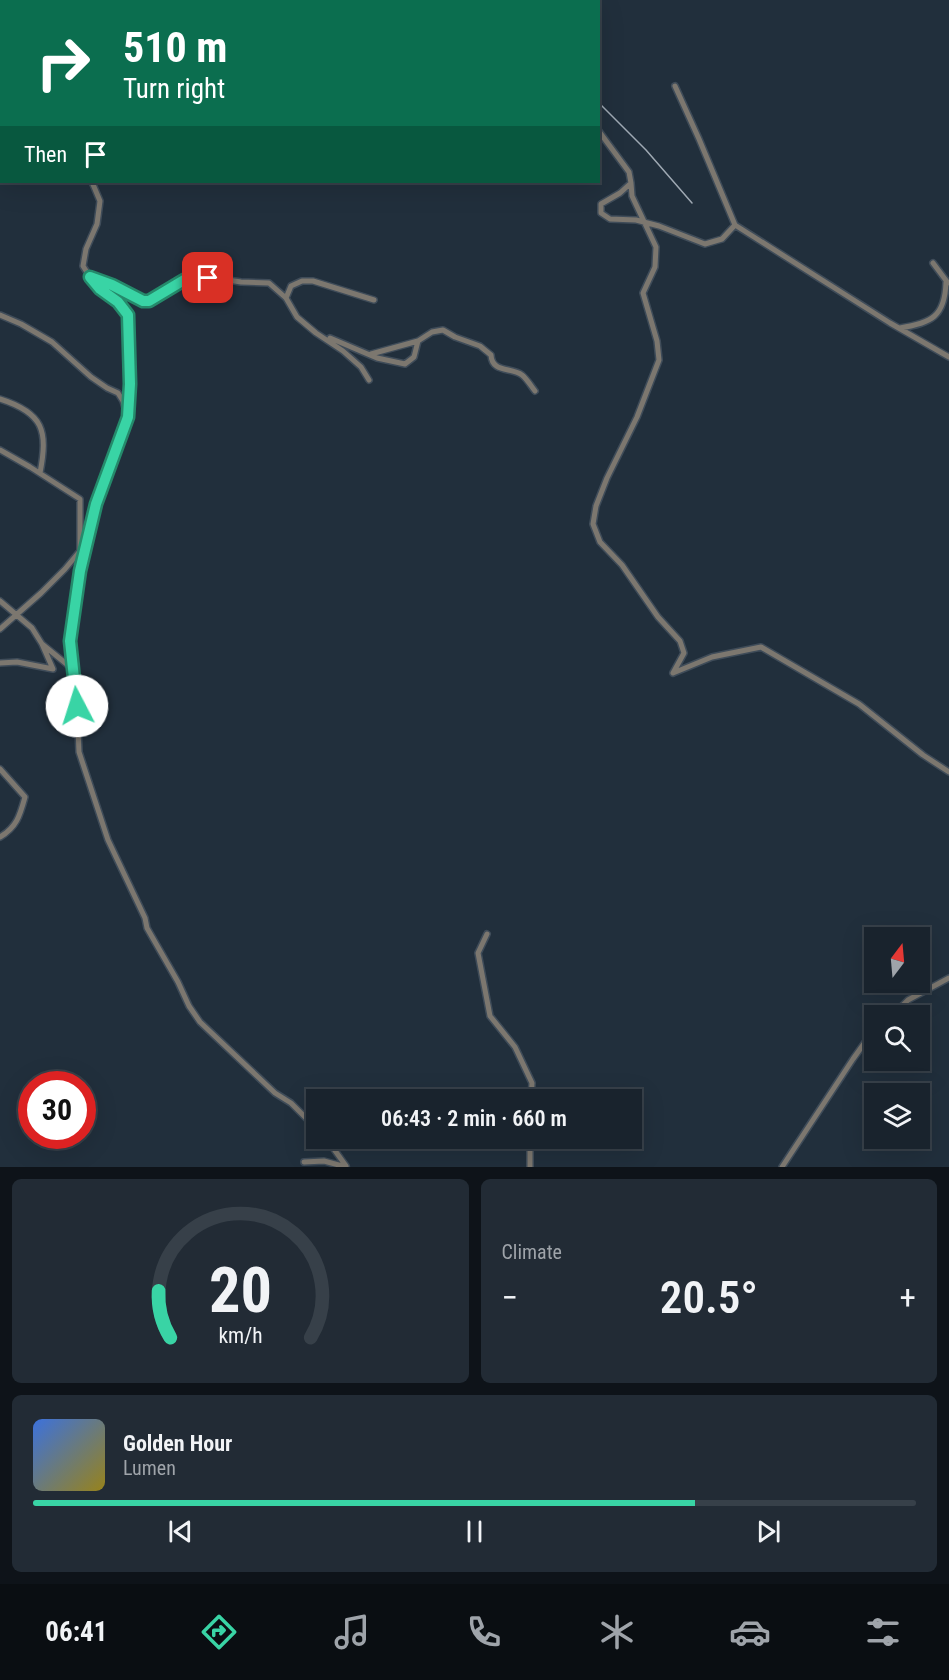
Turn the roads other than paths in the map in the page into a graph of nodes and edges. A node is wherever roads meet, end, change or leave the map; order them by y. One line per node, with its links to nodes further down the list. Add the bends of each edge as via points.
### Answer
1 (675, 86): 6 (street)
2 (600, 132): 4 (street, via 629,172)
3 (92, 183): 8 (street, via 100,201 97,224 82,266)
4 (631, 183): 5 (street); 5 (street, via 601,204 601,213 610,219)
5 (643, 222): 6 (street, via 705,244 722,239); 33 (street, via 656,247 655,267 643,293 659,360 597,506 593,524 600,542 680,641 684,653 673,673 711,657 761,647 860,704)
6 (735, 225): 13 (street)
7 (933, 263): 9 (street)
8 (90, 277): 10 (street, via 143,301 184,280 208,278 269,283); 21 (street, via 128,315)
9 (948, 283): 13 (street, via 941,310 932,319)
10 (286, 298): 11 (street, via 291,286 302,281); 14 (street, via 297,317)
11 (374, 300)
12 (0, 315): 21 (street, via 52,342 117,393)
13 (900, 328): 17 (street)
14 (315, 332): 16 (street); 18 (street, via 344,351)
15 (418, 341): 16 (street); 16 (street, via 414,357 405,364); 19 (street, via 443,330 480,346 498,368 521,375)
16 (369, 355)
17 (949, 357)
18 (369, 380)
19 (535, 391)
20 (0, 399): 23 (street, via 31,414 40,424 44,438)
21 (128, 417): 25 (street, via 96,504)
22 (0, 450): 23 (street)
23 (40, 473): 24 (street, via 80,499)
24 (80, 551): 25 (street); 27 (street)
25 (80, 571): 40 (street, via 70,641 78,752 108,840 147,928 200,1022)
26 (0, 601): 27 (street)
27 (17, 616): 28 (street); 29 (street, via 32,628)
28 (0, 629)
29 (42, 644): 30 (street, via 53,669); 31 (street)
30 (0, 663)
31 (69, 666)
32 (0, 769): 34 (street, via 25,797 19,820)
33 (949, 772)
34 (0, 837)
35 (487, 934): 39 (street, via 478,953 490,1016 517,1051)
36 (949, 978): 37 (street)
37 (903, 1005)
38 (864, 1044): 46 (street)
39 (532, 1089)
40 (306, 1118)
41 (334, 1149): 44 (street)
42 (530, 1149): 45 (street)
43 (304, 1162): 44 (street, via 324,1161)
44 (346, 1167)
45 (530, 1167)
46 (782, 1167)

